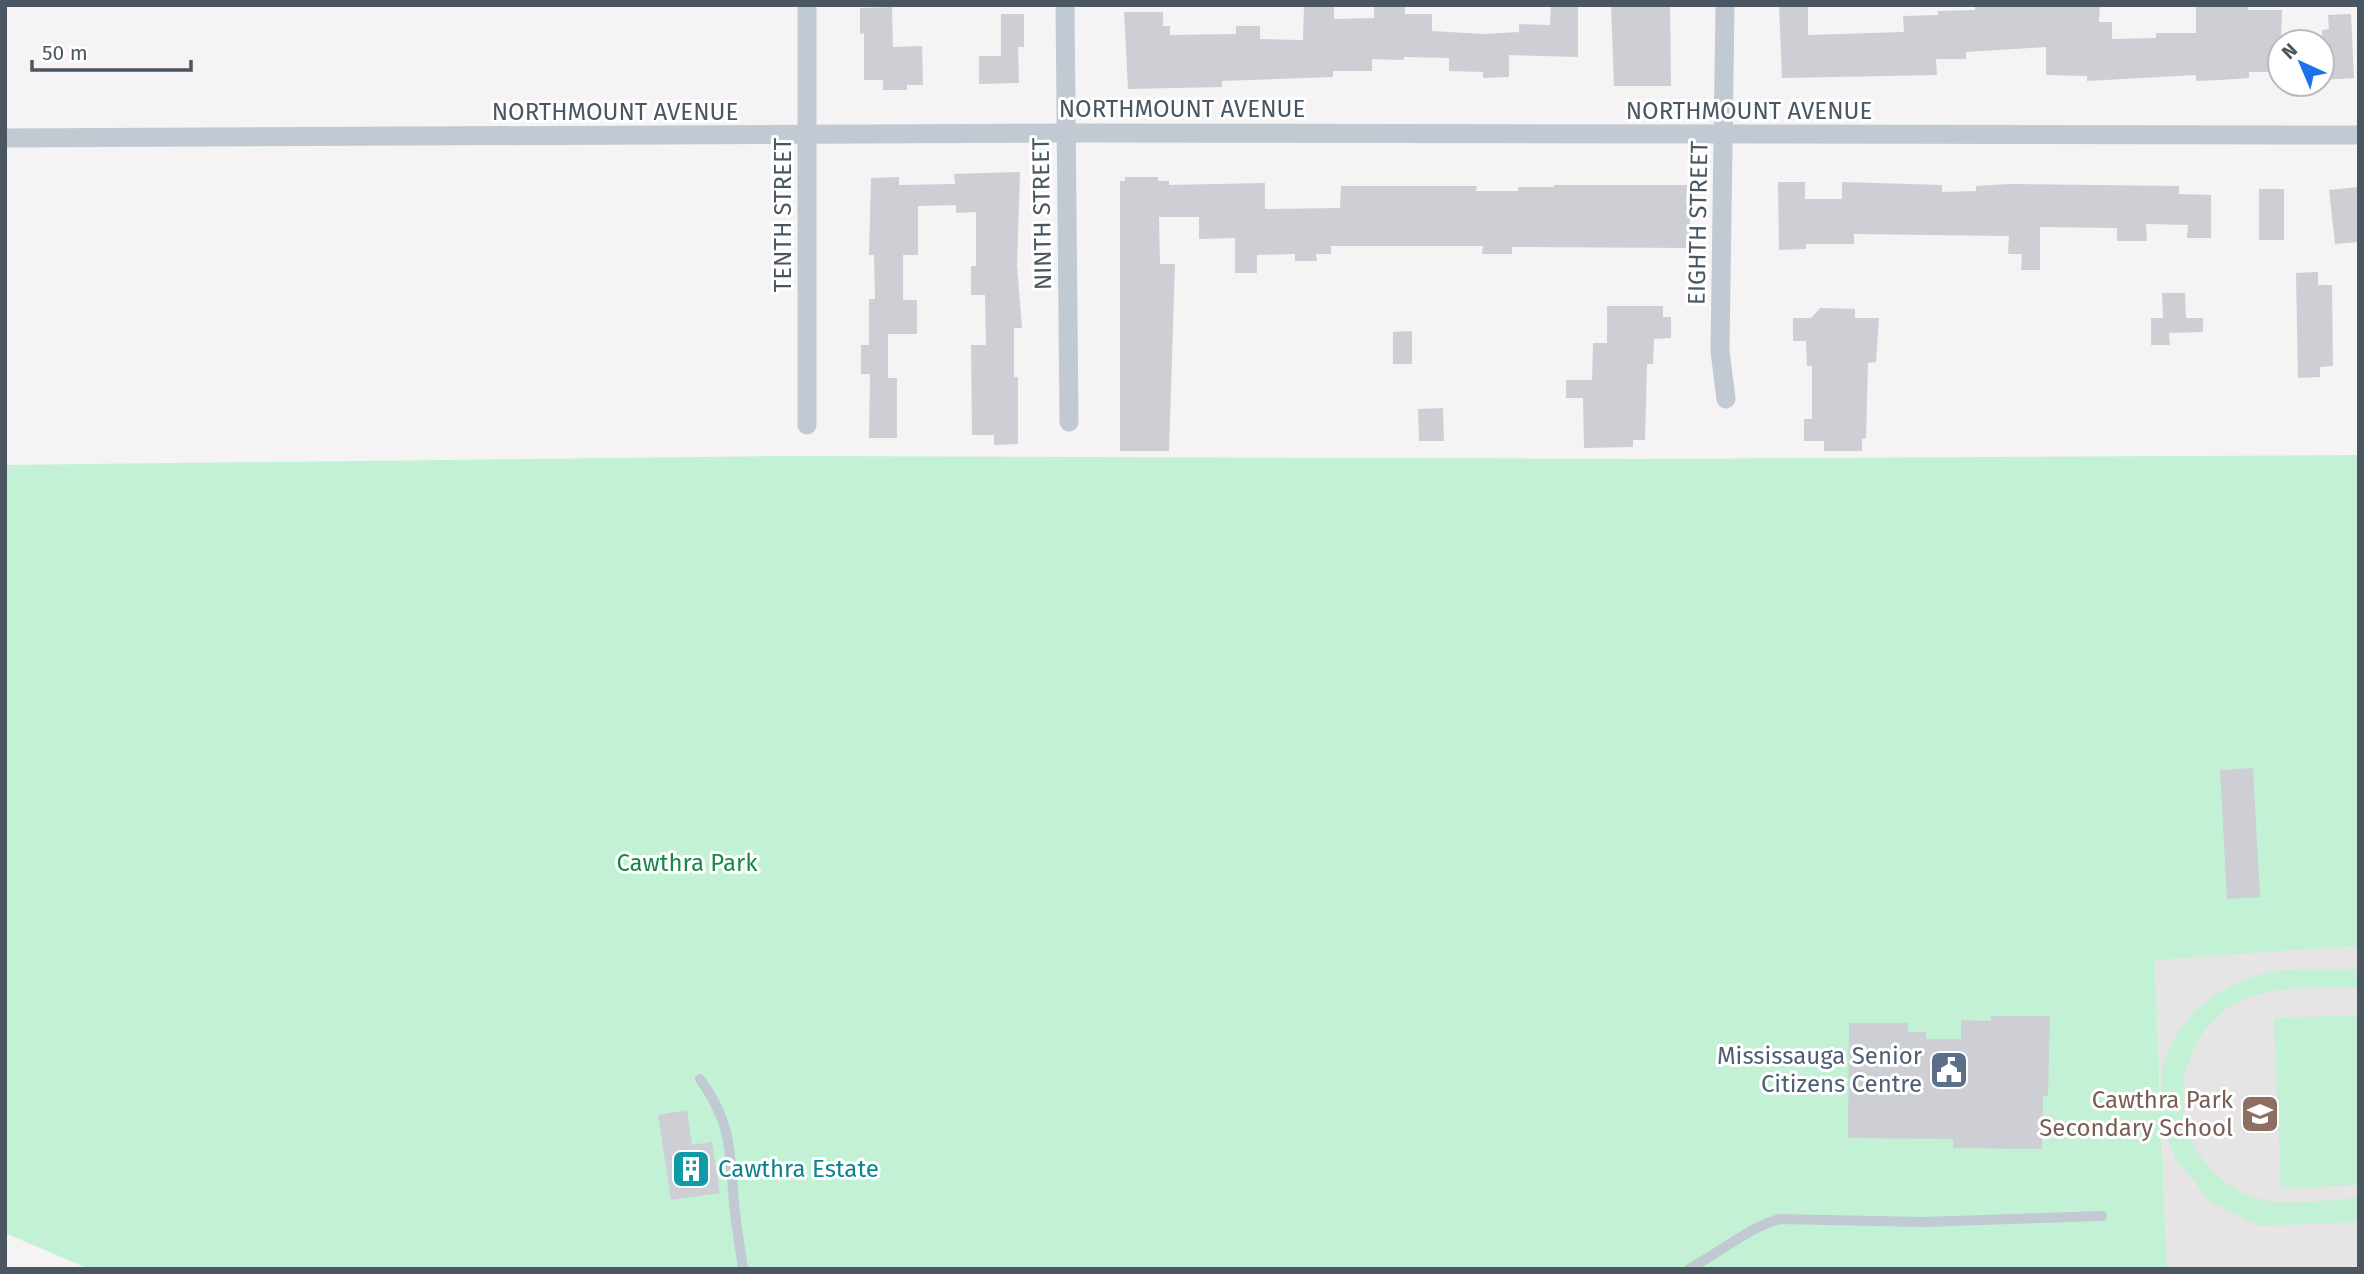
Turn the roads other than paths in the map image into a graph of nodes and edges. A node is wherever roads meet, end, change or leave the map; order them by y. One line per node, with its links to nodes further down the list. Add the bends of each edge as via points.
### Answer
1 (807, 5): 6 (street, TENTH STREET)
2 (1065, 5): 4 (street, NINTH STREET)
3 (1725, 5): 7 (street, EIGHTH STREET)
4 (1065, 133): 6 (street, NORTHMOUNT AVENUE); 7 (street, NORTHMOUNT AVENUE); 10 (street, NINTH STREET)
5 (2359, 135): 7 (street, NORTHMOUNT AVENUE)
6 (807, 136): 8 (street, NORTHMOUNT AVENUE); 11 (street, TENTH STREET)
7 (1725, 136): 9 (street, EIGHTH STREET, via 1720,351)
8 (5, 138)
9 (1726, 399)
10 (1069, 422)
11 (807, 425)
12 (700, 1079): 14 (lane, via 731,1141)
13 (2102, 1216): 15 (lane, via 1923,1222 1779,1219 1759,1225)
14 (743, 1269)
15 (1689, 1269)

